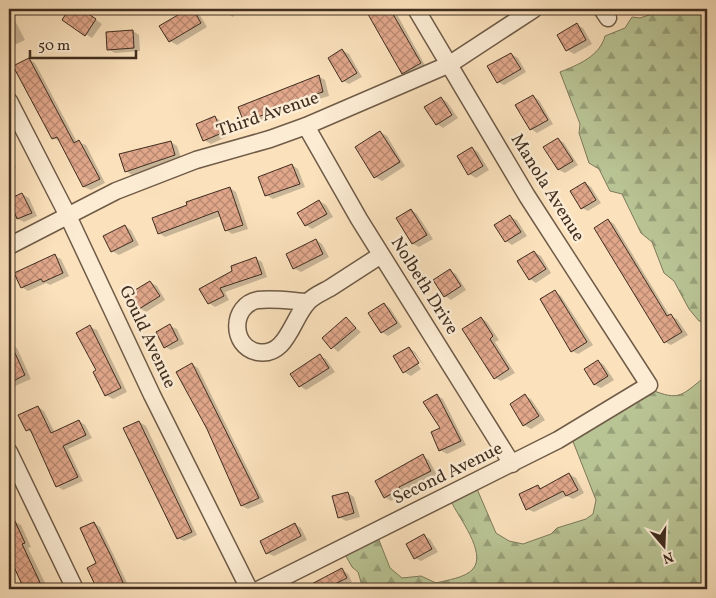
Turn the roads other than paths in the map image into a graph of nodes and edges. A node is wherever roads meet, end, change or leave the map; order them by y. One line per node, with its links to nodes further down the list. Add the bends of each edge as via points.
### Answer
1 (416, 9): 3 (street, Manola Avenue)
2 (534, 9): 3 (street, Third Avenue)
3 (450, 64): 5 (street, Third Avenue); 10 (street, Manola Avenue, via 527,196)
4 (9, 102): 6 (street, Gould Avenue)
5 (306, 126): 6 (street, Third Avenue, via 196,160 116,191); 8 (street, Nolbeth Drive)
6 (68, 216): 7 (street, Third Avenue); 14 (street, Gould Avenue, via 152,395)
7 (9, 246)
8 (381, 255): 9 (street); 12 (street, Nolbeth Drive)
9 (308, 302)
10 (648, 385): 12 (street, Second Avenue)
11 (9, 452): 13 (street)
12 (512, 464): 15 (street, Second Avenue)
13 (75, 589)
14 (249, 589)
15 (260, 589)

